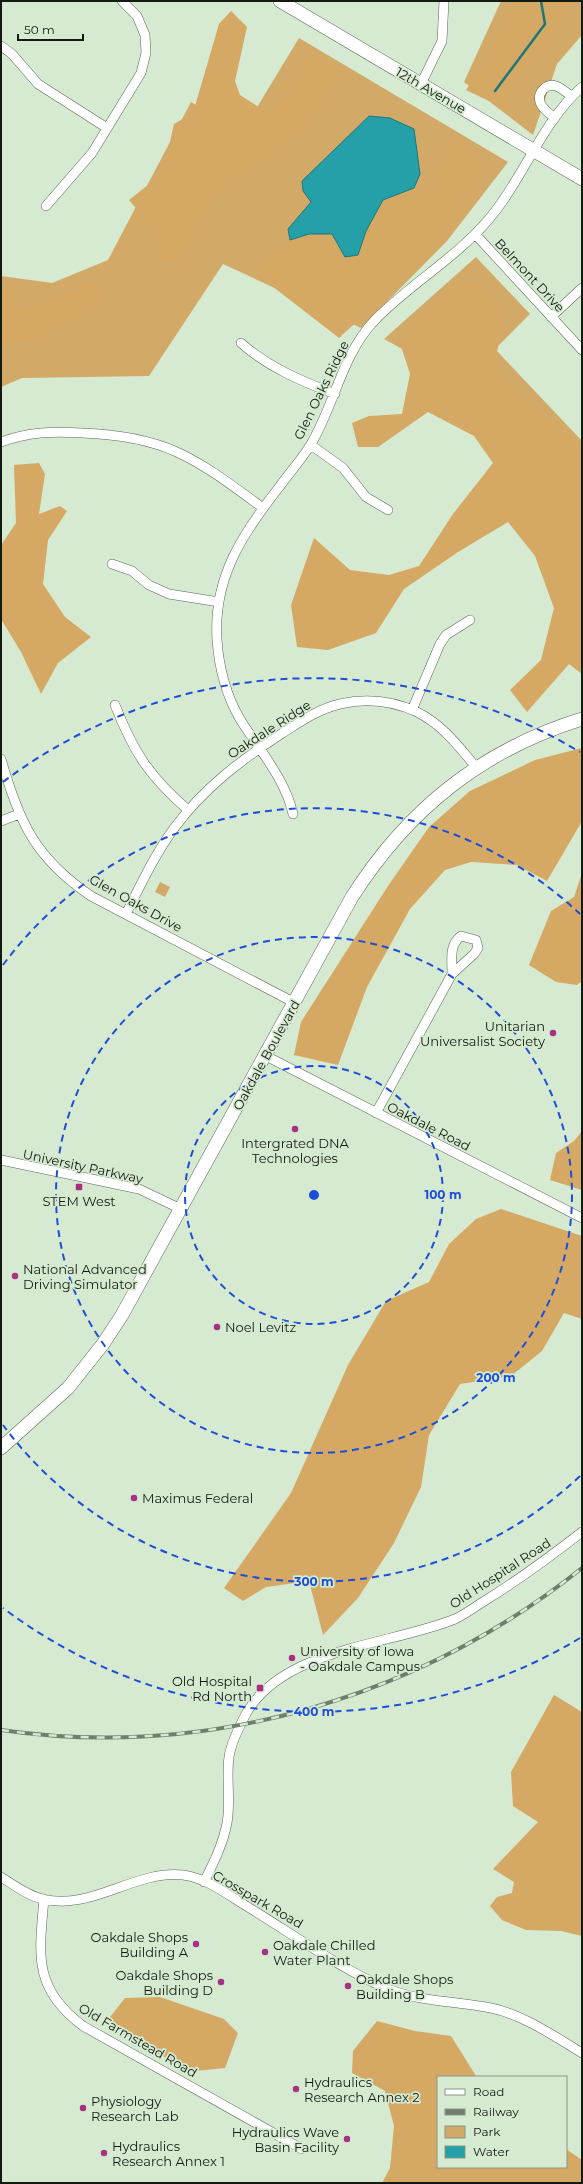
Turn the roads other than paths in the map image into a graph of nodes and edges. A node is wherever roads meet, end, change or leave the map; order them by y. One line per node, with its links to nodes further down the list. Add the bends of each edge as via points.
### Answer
1 (122, 1): 9 (street, via 137,16 146,35 146,54 141,73)
2 (280, 1): 5 (main road, 12th Avenue)
3 (444, 1): 5 (street, via 442,41)
4 (1, 46): 9 (street, via 12,54 38,84)
5 (421, 84): 10 (main road, 12th Avenue)
6 (582, 87): 7 (street, Glen Oaks Ridge)
7 (572, 97): 8 (street, Glen Oaks Ridge); 8 (street, via 557,86 547,86 542,90 539,95 540,102)
8 (555, 118): 10 (street, Glen Oaks Ridge)
9 (108, 128): 12 (street, via 92,153)
10 (534, 151): 11 (main road, 12th Avenue); 13 (street, Glen Oaks Ridge, via 503,202)
11 (582, 179)
12 (46, 206)
13 (475, 234): 15 (street, Belmont Drive); 18 (street, Glen Oaks Ridge, via 375,320 351,356)
14 (582, 288): 15 (street)
15 (551, 317): 17 (street, Belmont Drive)
16 (241, 343): 18 (street, via 254,354 300,381)
17 (582, 350)
18 (335, 394): 20 (street, Glen Oaks Ridge)
19 (1, 442): 21 (street, via 50,431 108,434 153,442 176,450 205,466)
20 (310, 445): 21 (street, Glen Oaks Ridge); 22 (street, via 343,468 366,497)
21 (263, 508): 24 (street, Glen Oaks Ridge, via 246,531 231,559)
22 (388, 510)
23 (112, 564): 24 (street, via 132,571 154,588 169,594)
24 (219, 602): 29 (street, Glen Oaks Ridge, via 217,638 222,674 234,705)
25 (470, 620): 27 (street, via 446,635 440,644)
26 (115, 705): 32 (street, via 142,762 164,790)
27 (412, 710): 29 (street, Oakdale Ridge, via 372,701 340,704 311,714); 31 (street, Oakdale Ridge, via 444,730)
28 (582, 719): 31 (main road, Oakdale Boulevard, via 527,739)
29 (259, 748): 32 (street, Oakdale Ridge, via 225,773); 34 (street, Glen Oaks Ridge, via 289,794)
30 (1, 759): 33 (street, Glen Oaks Drive)
31 (476, 767): 38 (main road, Oakdale Boulevard, via 422,810 384,850 352,898)
32 (188, 810): 36 (street, Oakdale Ridge, via 163,844)
33 (19, 814): 35 (street); 36 (street, Glen Oaks Drive, via 36,845 61,873 91,896)
34 (293, 814)
35 (1, 821)
36 (126, 914): 38 (street, Glen Oaks Drive)
37 (452, 974): 40 (street)
38 (295, 1003): 39 (main road, Oakdale Boulevard)
39 (266, 1056): 40 (street, Oakdale Road); 42 (main road, Oakdale Boulevard)
40 (376, 1113): 43 (street, Oakdale Road)
41 (1, 1160): 42 (street, University Parkway, via 139,1189)
42 (181, 1209): 44 (main road, Oakdale Boulevard, via 122,1315 99,1350 68,1388)
43 (582, 1218)
44 (1, 1448)
45 (582, 1532): 47 (street, Old Hospital Road, via 540,1565 456,1619 314,1660 284,1674 271,1684 247,1711 234,1740 229,1756 227,1822 222,1846)
46 (1, 1877): 48 (street, Crosspark Road)
47 (204, 1882): 48 (street, Crosspark Road, via 183,1875 163,1875 86,1898 70,1901); 49 (street, Crosspark Road, via 388,1988 417,1997 505,2012 521,2018)
48 (44, 1899): 50 (street, Old Farmstead Road, via 41,1965 48,1989 68,2015 83,2026)
49 (582, 2053)
50 (302, 2149)

